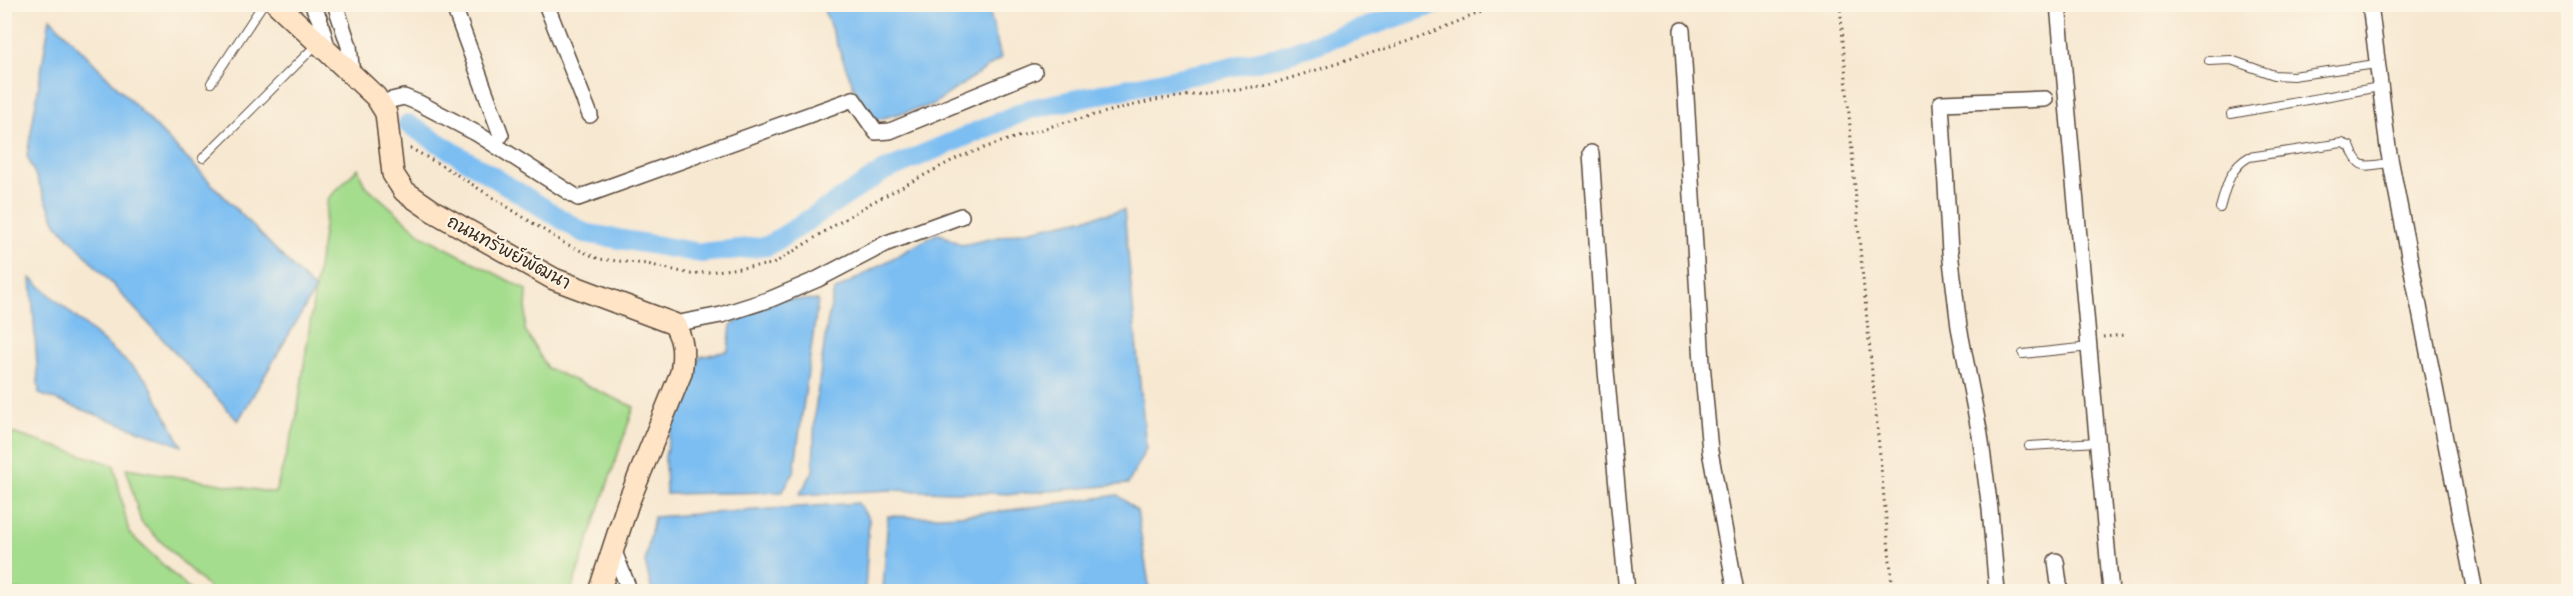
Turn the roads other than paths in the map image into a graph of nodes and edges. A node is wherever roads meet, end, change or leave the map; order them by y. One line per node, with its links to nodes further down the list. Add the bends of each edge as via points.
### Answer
1 (262, 4): 15 (lane)
2 (277, 4): 10 (street, ถนนทรัพย์พัฒนา)
3 (312, 4): 10 (street, via 319,18)
4 (335, 4): 14 (street, via 349,46)
5 (453, 4): 21 (street)
6 (546, 4): 20 (street)
7 (2058, 4): 28 (street)
8 (2370, 4): 12 (street)
9 (1682, 30): 37 (street, via 1710,451)
10 (323, 48): 14 (street, ถนนทรัพย์พัฒนา); 23 (lane)
11 (2209, 61): 12 (lane, via 2231,60 2274,75 2292,76)
12 (2376, 64): 16 (street)
13 (1034, 72): 18 (street, via 890,131 876,132 853,99 578,198 476,133 419,103 404,97)
14 (352, 75): 18 (street, ถนนทรัพย์พัฒนา)
15 (211, 83)
16 (2379, 87): 19 (lane); 24 (street)
17 (2045, 99): 38 (street, via 1941,103 1950,252 1959,327 1980,435)
18 (379, 103): 27 (street, ถนนทรัพย์พัฒนา, via 386,113 393,174 404,191 554,279)
19 (2232, 114)
20 (590, 115)
21 (501, 135)
22 (1591, 153): 36 (street)
23 (203, 158)
24 (2391, 163): 25 (lane, via 2361,166 2350,146 2342,143 2249,157 2238,163 2229,178); 41 (street)
25 (2220, 208)
26 (961, 216): 27 (street, via 887,243 771,299 721,315)
27 (674, 324): 32 (street, via 684,351 681,373)
28 (2090, 342): 29 (lane); 30 (street)
29 (2023, 354)
30 (2098, 442): 31 (lane); 40 (street)
31 (2029, 446)
32 (613, 549): 34 (street); 35 (street)
33 (2056, 561): 39 (street)
34 (599, 591)
35 (630, 591)
36 (1627, 591)
37 (1736, 591)
38 (1997, 591)
39 (2060, 591)
40 (2111, 591)
41 (2475, 591)

